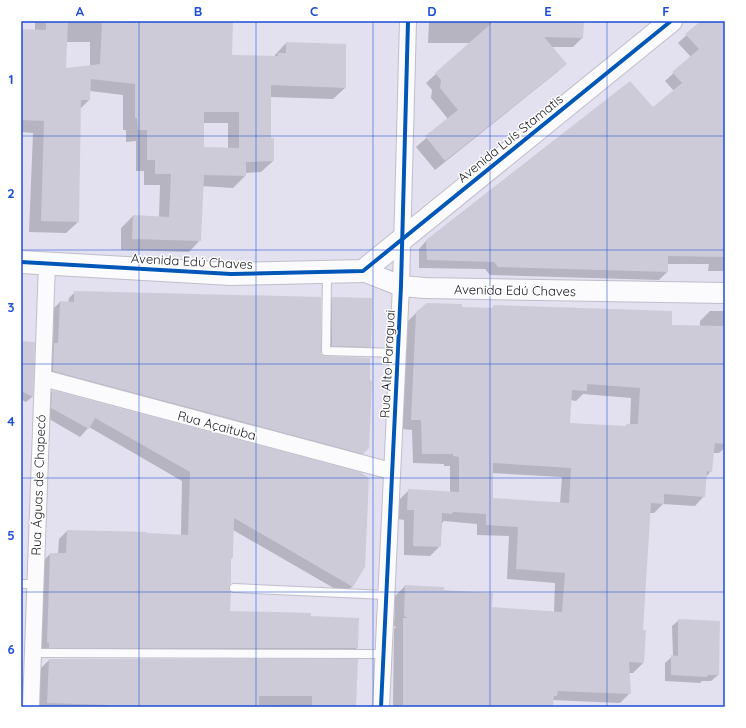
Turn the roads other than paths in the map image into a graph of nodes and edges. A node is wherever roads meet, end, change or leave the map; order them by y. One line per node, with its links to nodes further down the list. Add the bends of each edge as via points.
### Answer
1 (408, 21): 3 (street, Rua Alto Paraguai)
2 (671, 21): 3 (main road, Avenida Luís Stamatis)
3 (402, 238): 6 (main road, Avenida Luís Stamatis); 8 (street, Rua Alto Paraguai)
4 (21, 262): 5 (main road, Avenida Edú Chaves)
5 (47, 263): 7 (main road, Avenida Edú Chaves, via 231,274); 11 (street, Rua Águas de Chapecó)
6 (363, 271): 7 (main road, Avenida Edú Chaves); 8 (street, Avenida Edú Chaves)
7 (327, 272): 10 (lane, via 326,351)
8 (401, 286): 9 (street, Avenida Edú Chaves); 10 (street, Rua Alto Paraguai)
9 (725, 293)
10 (398, 353): 12 (street, Rua Alto Paraguai)
11 (42, 378): 12 (street, Rua Açaituba); 13 (street, Rua Águas de Chapecó)
12 (391, 471): 15 (street, Rua Alto Paraguai)
13 (28, 584): 16 (street, Rua Águas de Chapecó)
14 (234, 588): 15 (lane)
15 (386, 595): 17 (street, Rua Alto Paraguai)
16 (33, 653): 17 (lane); 18 (street, Rua Águas de Chapecó)
17 (383, 654): 19 (street, Rua Alto Paraguai)
18 (31, 707)
19 (381, 707)

